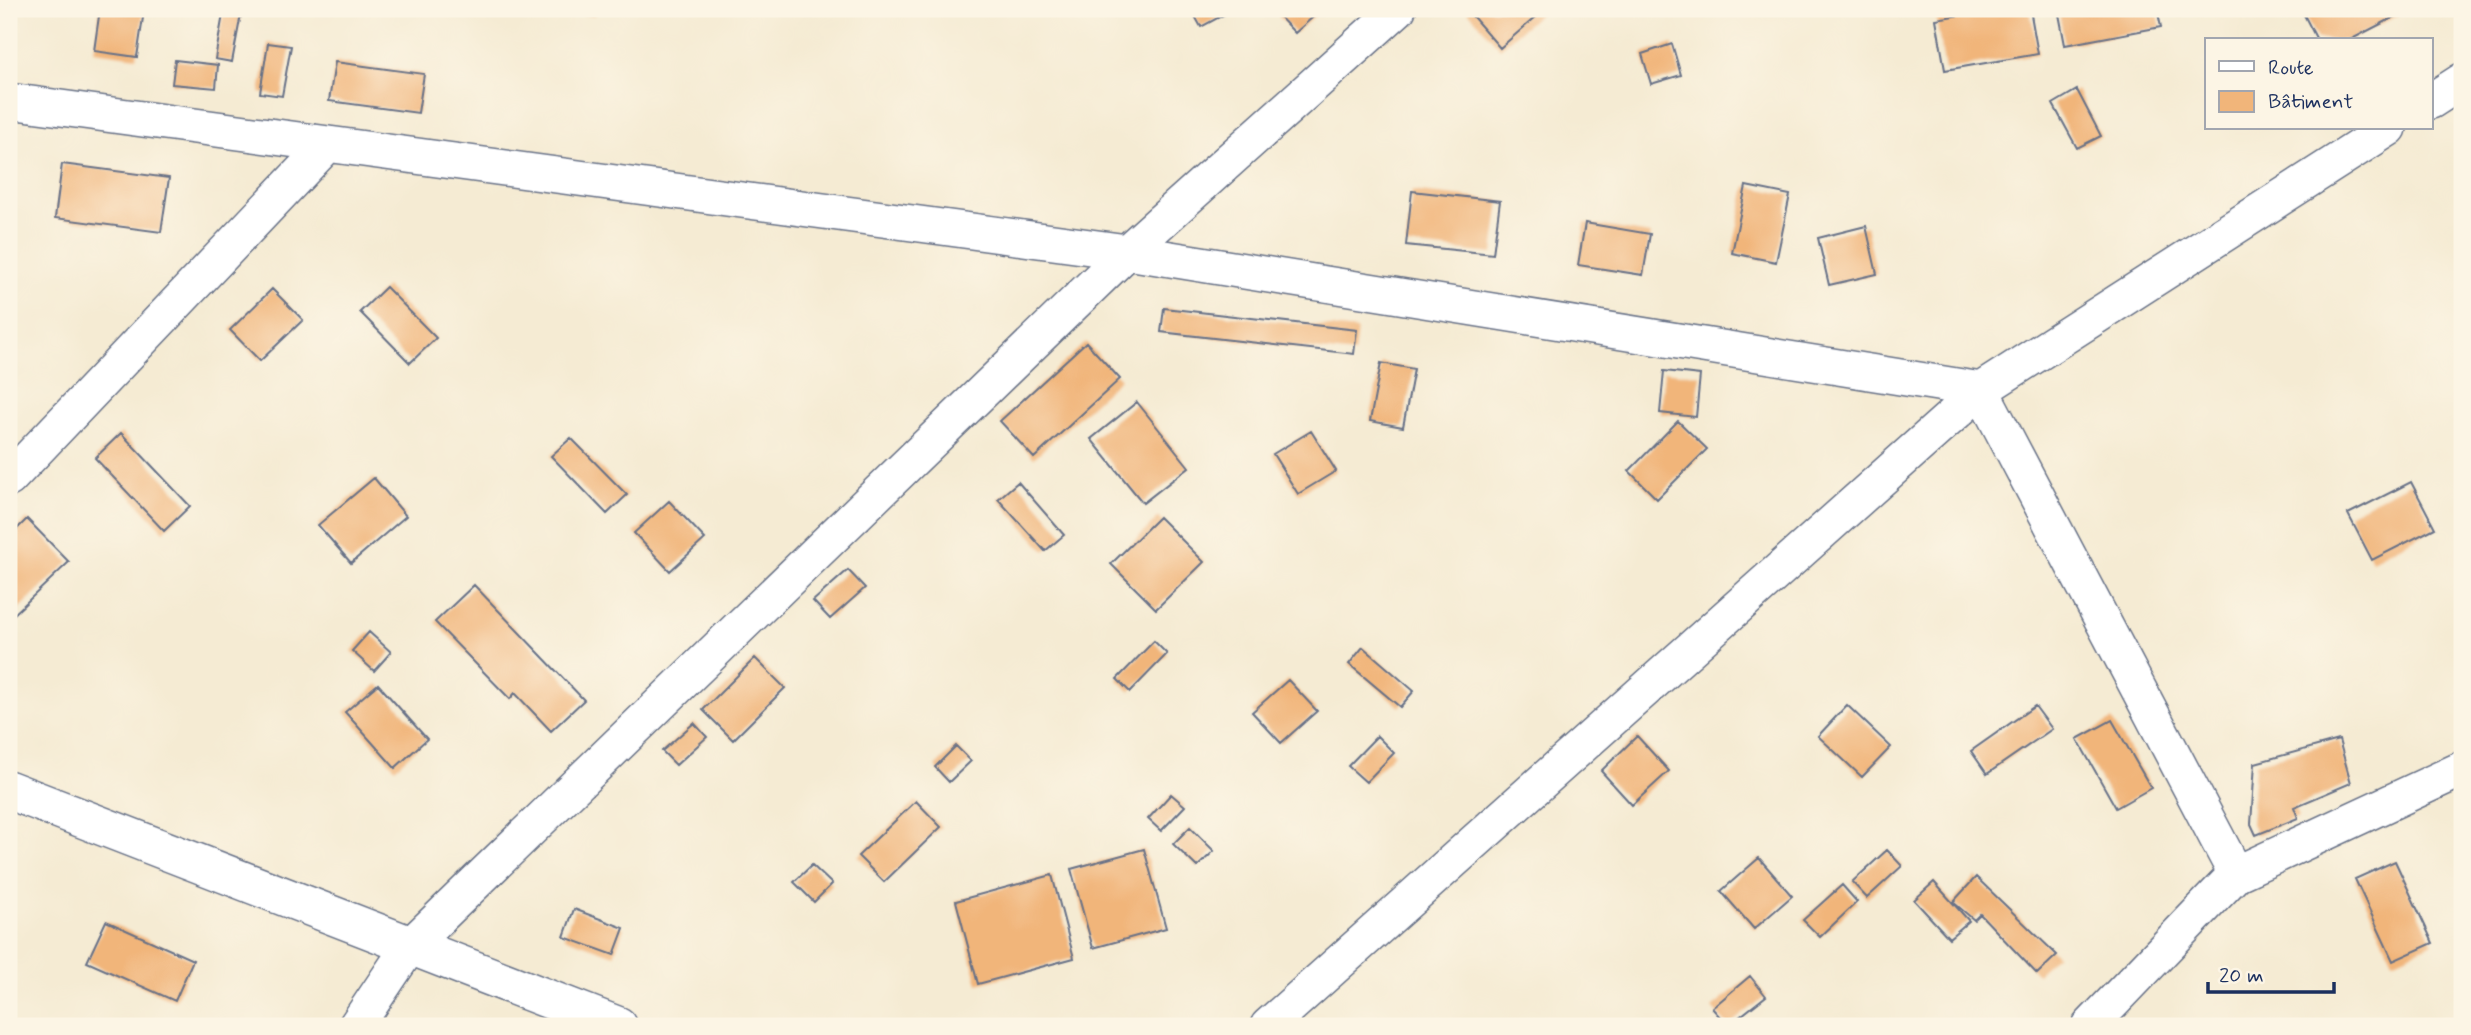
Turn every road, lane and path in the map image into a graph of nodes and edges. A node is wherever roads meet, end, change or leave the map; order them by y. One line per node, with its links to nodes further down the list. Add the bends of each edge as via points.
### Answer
1 (1398, 9): 7 (street)
2 (2462, 81): 3 (street)
3 (2432, 100)
4 (9, 101): 6 (street)
5 (2386, 130): 8 (street)
6 (328, 144): 7 (street); 9 (street)
7 (1127, 252): 8 (street); 13 (street)
8 (1981, 390): 12 (street); 16 (street)
9 (9, 479)
10 (2462, 769): 12 (street)
11 (9, 790): 13 (street)
12 (2236, 874): 17 (street)
13 (409, 947): 14 (street); 15 (street)
14 (356, 1026)
15 (618, 1026)
16 (1268, 1026)
17 (2090, 1026)

